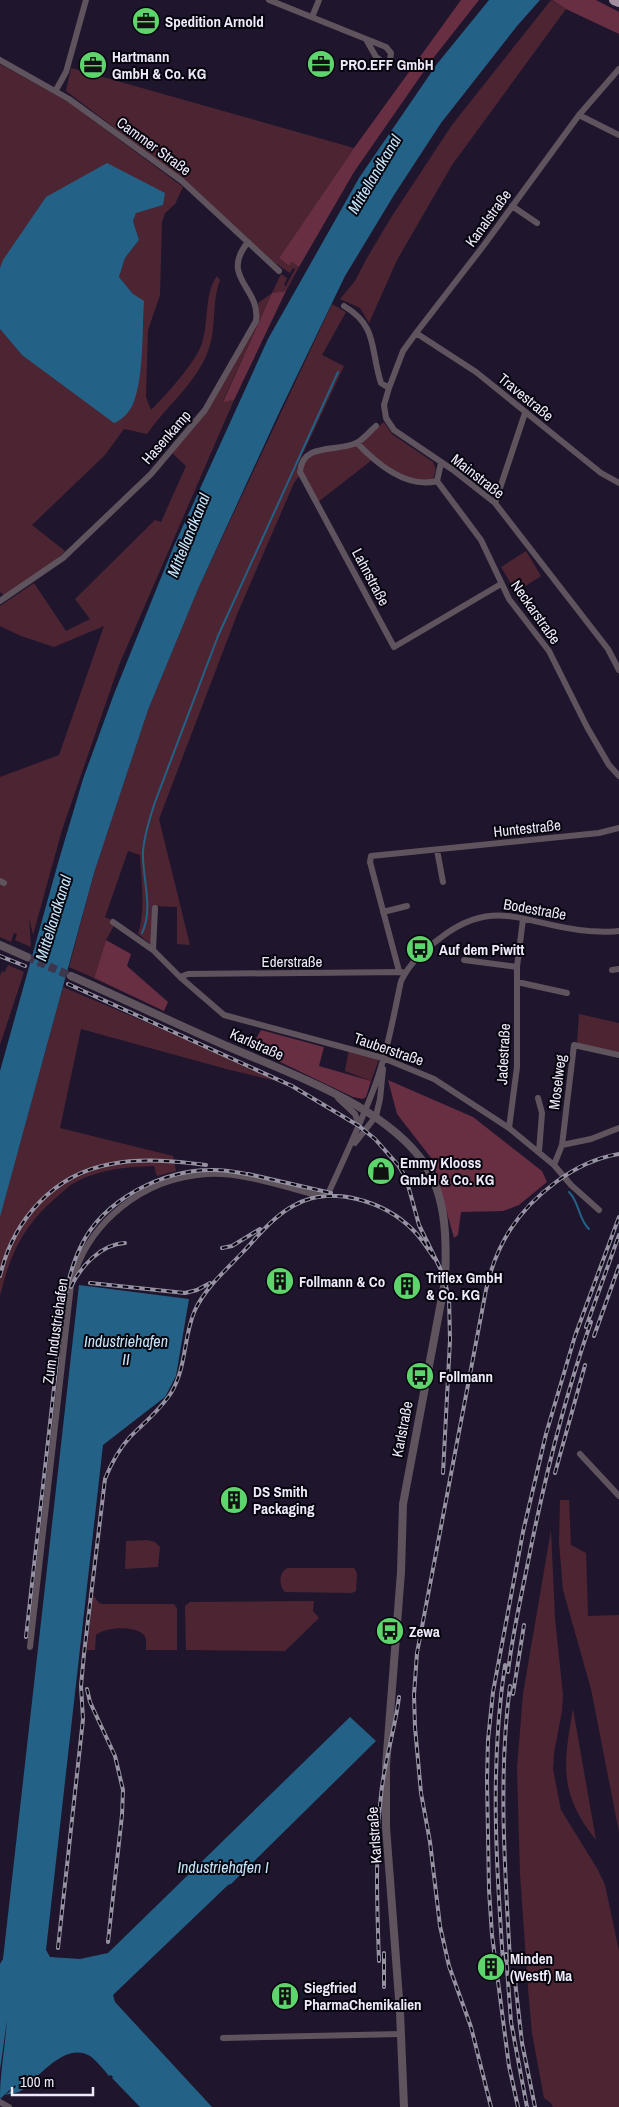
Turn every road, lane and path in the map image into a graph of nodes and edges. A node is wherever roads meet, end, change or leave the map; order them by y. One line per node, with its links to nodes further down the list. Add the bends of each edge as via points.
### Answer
1 (86, 0): 10 (street, via 66,72)
2 (269, 0): 6 (street)
3 (319, 0): 6 (street)
4 (614, 0): 5 (main road)
5 (619, 2)
6 (312, 17): 7 (street)
7 (367, 40)
8 (0, 60): 10 (street, Cammer Straße)
9 (619, 69): 11 (street, Kanalstraße)
10 (56, 90): 15 (street, Cammer Straße, via 193,190)
11 (579, 115): 12 (street); 13 (street, Kanalstraße)
12 (619, 135)
13 (512, 206): 14 (street); 18 (street, Kanalstraße)
14 (537, 223)
15 (248, 242): 16 (street, Cammer Straße); 28 (street, Hasenkamp, via 240,253 237,266 256,308 256,321 206,410 151,474 89,534 48,570)
16 (280, 271)
17 (344, 306): 19 (street, via 355,313 370,333 381,382)
18 (416, 333): 19 (street, Kanalstraße, via 403,352); 20 (street, Travestraße, via 476,372)
19 (389, 388): 23 (street, Mainstraße, via 384,411 389,424)
20 (526, 412): 25 (street, Travestraße, via 601,473); 26 (street)
21 (376, 426): 22 (street, Lahnstraße)
22 (357, 443): 24 (street, via 372,459 402,477); 27 (street, Lahnstraße, via 310,453 302,462 300,472 394,648)
23 (441, 463): 24 (street); 26 (street, Mainstraße)
24 (437, 482): 27 (street, Neckarstraße, via 481,540)
25 (619, 483)
26 (495, 503): 29 (street, Mainstraße, via 608,649)
27 (501, 584): 30 (street, Neckarstraße, via 509,600 549,651 592,736)
28 (0, 601)
29 (619, 670)
30 (619, 776)
31 (619, 828): 32 (street, Huntestraße, via 599,833)
32 (437, 850): 33 (street); 36 (street, Huntestraße, via 371,856)
33 (443, 882)
34 (407, 906): 36 (street)
35 (155, 908): 41 (street)
36 (383, 912): 45 (street)
37 (523, 919): 39 (street, Bodestraße, via 582,930); 44 (street, Jadestraße); 45 (street, Bodestraße, via 499,914 472,920 437,940)
38 (113, 922): 41 (street, Tauberstraße)
39 (619, 931)
40 (0, 945): 42 (street)
41 (153, 950): 47 (street, Tauberstraße)
42 (27, 957)
43 (464, 960): 44 (street)
44 (517, 966): 48 (street, Jadestraße)
45 (402, 972): 47 (street, Ederstraße, via 188,974); 51 (street, Bodestraße)
46 (70, 976): 52 (street, Karlstraße)
47 (180, 977): 51 (street, Tauberstraße, via 215,1010 229,1018)
48 (517, 982): 49 (street); 57 (street, Jadestraße, via 517,1067)
49 (567, 993)
50 (619, 1055): 59 (street, Moselweg, via 574,1045)
51 (383, 1058): 54 (street, Bodestraße); 55 (street, Bodestraße); 57 (street, Tauberstraße, via 434,1079)
52 (329, 1092): 54 (street, Karlstraße); 56 (street, via 356,1114)
53 (538, 1098): 61 (street, via 542,1113)
54 (365, 1110): 55 (street, Karlstraße); 56 (street, Zum Industriehafen)
55 (376, 1116): 60 (street, Zum Industriehafen); 67 (street, Karlstraße, via 398,1134 428,1170 442,1209 446,1246 440,1308 402,1509 401,1572 386,1766 386,1827)
56 (359, 1126): 60 (street, Zum Industriehafen)
57 (509, 1128): 61 (street, Tauberstraße)
58 (619, 1128): 59 (street, via 591,1139)
59 (562, 1145): 62 (street, Moselweg)
60 (349, 1150): 66 (street, Zum Industriehafen, via 328,1194 320,1196 250,1178 208,1174 174,1179 132,1197 97,1231 71,1285)
61 (539, 1152): 62 (street, Tauberstraße)
62 (554, 1165): 63 (street, Tauberstraße)
63 (599, 1210)
64 (580, 1454): 65 (street)
65 (619, 1496)
66 (30, 1647)
67 (401, 2034): 68 (street); 71 (street, Karlstraße)
68 (223, 2038)
69 (1, 2103): 70 (street)
70 (9, 2107)
71 (404, 2107)

